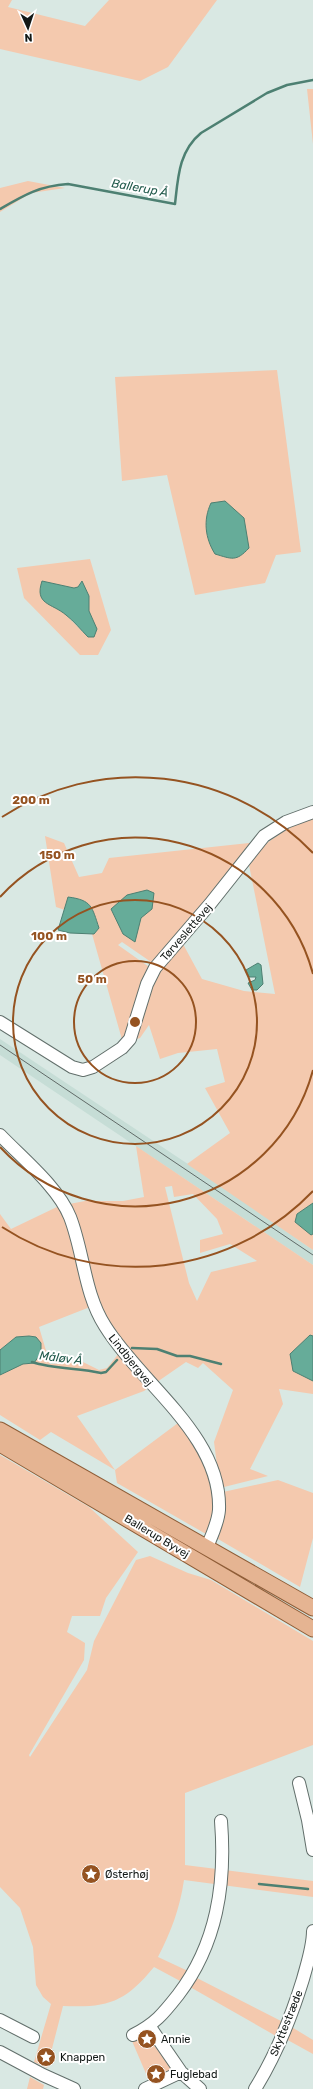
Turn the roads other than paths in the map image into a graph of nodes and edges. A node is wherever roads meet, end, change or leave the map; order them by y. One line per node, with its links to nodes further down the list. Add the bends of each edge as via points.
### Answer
1 (313, 812): 2 (street, Tørveslettevej, via 286,822 264,836 155,968 147,984 130,1039 122,1048 93,1067 83,1070 72,1067)
2 (0, 1022)
3 (0, 1135): 6 (street, Lindbjergvej, via 63,1203 75,1231 88,1288 104,1325 123,1353 194,1435 213,1470 218,1493 218,1511 215,1528)
4 (0, 1430): 6 (main road, Ballerup Byvej)
5 (0, 1444): 8 (main road, Ballerup Byvej)
6 (207, 1547): 7 (main road, Ballerup Byvej)
7 (313, 1608)
8 (313, 1629)
9 (299, 1783): 11 (street)
10 (221, 1821): 14 (street, via 222,1882 212,1930 188,1982)
11 (313, 1850)
12 (313, 1931): 22 (street, Skyttestræde, via 308,1962 293,2012 278,2048)
13 (0, 2020): 16 (street)
14 (150, 2027): 15 (street); 18 (street)
15 (133, 2035)
16 (33, 2037)
17 (0, 2052): 19 (street)
18 (181, 2072): 20 (street); 21 (street)
19 (74, 2089)
20 (145, 2089)
21 (200, 2089)
22 (255, 2089)

